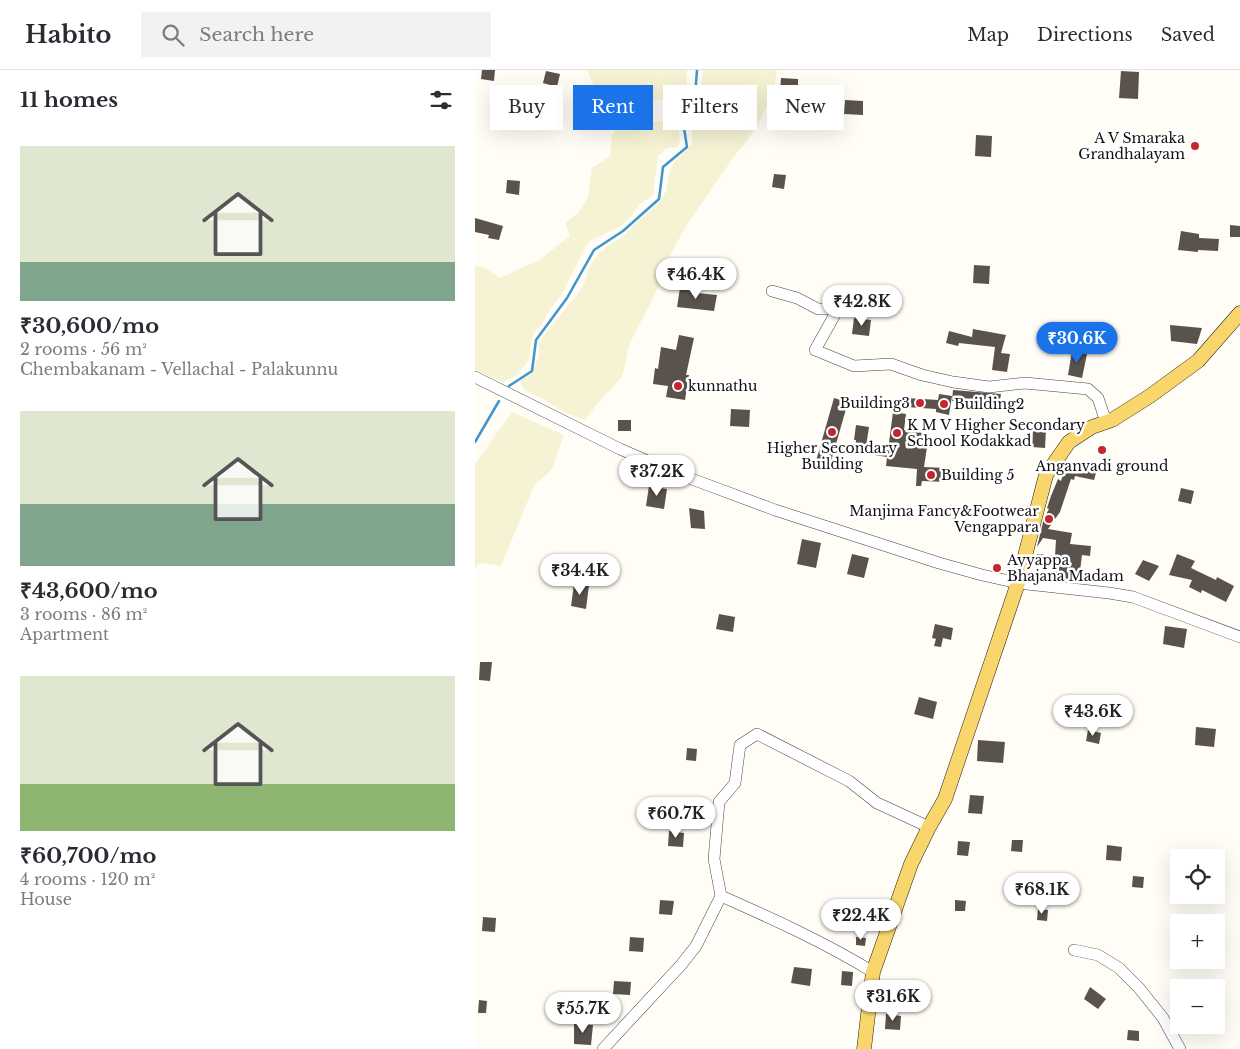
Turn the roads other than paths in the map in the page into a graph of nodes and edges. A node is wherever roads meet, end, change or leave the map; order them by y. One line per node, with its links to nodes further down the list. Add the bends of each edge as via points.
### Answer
1 (772, 291): 4 (street, via 797,298 817,309 838,309 815,350 854,366 891,364 945,381 989,386 1025,383 1089,390 1098,398)
2 (1240, 313): 4 (main road, via 1197,361 1150,396)
3 (475, 377): 5 (street, via 673,472 792,516 948,566)
4 (1107, 422): 5 (main road, via 1092,427 1069,442 1046,475)
5 (1018, 583): 6 (street, via 1133,597); 7 (main road, via 945,799)
6 (1240, 638)
7 (929, 827): 8 (street, via 877,802 849,781 757,734 740,745 735,783 719,802 714,859); 10 (main road, via 902,889)
8 (721, 896): 10 (street, via 790,926); 11 (street, via 696,946)
9 (1074, 950): 13 (street, via 1098,955 1119,968 1163,1018)
10 (873, 972): 12 (main road)
11 (603, 1049)
12 (864, 1049)
13 (1181, 1049)

